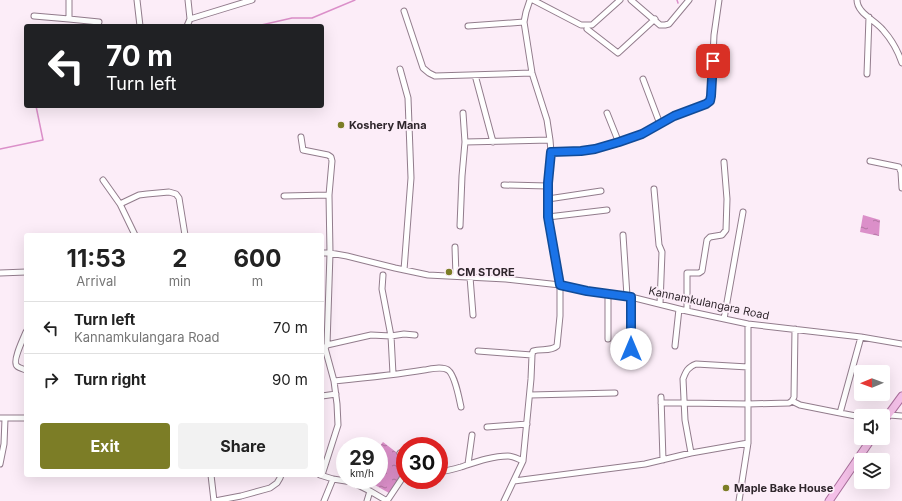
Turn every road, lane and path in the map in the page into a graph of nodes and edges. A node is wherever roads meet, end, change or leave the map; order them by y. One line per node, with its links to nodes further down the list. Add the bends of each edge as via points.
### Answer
1 (69, 0): 14 (street)
2 (137, 0): 19 (street)
3 (188, 0): 15 (street)
4 (252, 0): 15 (street)
5 (532, 0): 6 (street, via 581,25 592,25); 18 (street)
6 (620, 0)
7 (631, 0): 16 (street)
8 (689, 0): 16 (street, via 669,24 660,24)
9 (719, 0): 31 (street, via 710,101)
10 (857, 0): 13 (street, via 858,8)
11 (404, 11): 27 (street, via 423,68 429,74)
12 (34, 16): 14 (street)
13 (869, 17): 23 (street, via 883,29); 26 (street)
14 (69, 19): 17 (street)
15 (190, 19): 20 (street)
16 (654, 19): 22 (street, via 618,53)
17 (99, 22)
18 (524, 22): 21 (street); 25 (street)
19 (140, 24)
20 (188, 24)
21 (468, 26)
22 (587, 29)
23 (902, 62)
24 (400, 69): 60 (street, via 408,98 411,178)
25 (532, 73): 27 (street); 33 (street, via 547,120)
26 (867, 74)
27 (475, 75): 35 (street)
28 (643, 79): 31 (street)
29 (464, 113): 34 (street)
30 (607, 113): 36 (street)
31 (660, 124): 36 (street)
32 (301, 136): 46 (street, via 303,150 331,157)
33 (550, 140): 35 (street); 37 (street)
34 (465, 142): 35 (street); 53 (street)
35 (493, 142)
36 (619, 142): 37 (street, via 595,149)
37 (551, 152): 42 (street)
38 (870, 161): 43 (street, via 899,167)
39 (724, 162): 71 (street, via 726,230 722,235 707,240 702,271 687,273)
40 (103, 180): 49 (street)
41 (504, 185): 42 (street)
42 (548, 186): 48 (street)
43 (902, 188)
44 (654, 189): 69 (street, via 659,245 662,252)
45 (601, 191): 48 (street)
46 (330, 195): 47 (street); 59 (street)
47 (284, 196)
48 (548, 199): 52 (street)
49 (120, 204): 54 (street); 55 (street, via 139,195 169,192 176,194 179,198)
50 (607, 210): 52 (street)
51 (743, 212): 73 (street)
52 (548, 217): 66 (street)
53 (460, 226)
54 (134, 233)
55 (185, 233)
56 (623, 235): 68 (street)
57 (455, 247): 64 (street)
58 (324, 253): 59 (street, Kannamkulangara Road)
59 (330, 253): 60 (street, Kannamkulangara Road); 83 (street)
60 (404, 270): 64 (street, Kannamkulangara Road, via 428,275)
61 (0, 272): 62 (street)
62 (24, 272)
63 (382, 275): 77 (street, via 382,289)
64 (456, 276): 65 (street, Kannamkulangara Road)
65 (470, 277): 66 (street, Kannamkulangara Road); 72 (street)
66 (560, 285): 67 (street, Kannamkulangara Road); 86 (street, via 557,346 552,350 533,351)
67 (608, 294): 68 (street, Kannamkulangara Road); 80 (street)
68 (629, 297): 69 (street, Kannamkulangara Road); 84 (street)
69 (660, 304): 70 (street, Kannamkulangara Road)
70 (679, 309): 71 (street, Kannamkulangara Road); 82 (street)
71 (687, 311): 73 (street, Kannamkulangara Road)
72 (473, 315)
73 (724, 319): 74 (street, Kannamkulangara Road)
74 (748, 324): 75 (street, Kannamkulangara Road); 87 (street)
75 (795, 330): 79 (street, Kannamkulangara Road); 97 (street)
76 (415, 335): 77 (street)
77 (391, 336): 83 (street, via 372,336); 89 (street)
78 (24, 337): 88 (street, via 15,362 18,367)
79 (861, 337): 81 (street, Kannamkulangara Road); 102 (street)
80 (608, 339)
81 (902, 344)
82 (675, 346)
83 (325, 347): 90 (street)
84 (631, 349)
85 (478, 351): 86 (street)
86 (532, 355): 93 (street)
87 (748, 367): 99 (street, via 696,364 690,367 683,379); 100 (street)
88 (24, 369)
89 (393, 374): 90 (street); 101 (street, via 445,368 453,376)
90 (334, 381): 92 (street)
91 (615, 393): 93 (street)
92 (336, 394): 94 (street); 119 (street, via 338,425)
93 (530, 395): 109 (street)
94 (324, 396)
95 (902, 396): 103 (main road)
96 (661, 397): 98 (street)
97 (792, 401): 100 (street); 102 (street)
98 (661, 403): 99 (street); 115 (street)
99 (684, 403): 100 (street); 114 (street)
100 (748, 404): 112 (street)
101 (461, 407)
102 (840, 413): 105 (street)
103 (890, 413)
104 (890, 414): 106 (street)
105 (854, 416)
106 (902, 416)
107 (3, 418): 108 (street); 117 (street, via 4,444)
108 (24, 418)
109 (527, 424): 110 (street); 116 (street)
110 (487, 428)
111 (472, 435): 118 (street)
112 (748, 443): 114 (street); 133 (street)
113 (867, 445): 134 (main road)
114 (691, 454): 115 (street)
115 (663, 460): 125 (street)
116 (523, 461): 118 (street, via 507,456); 125 (street)
117 (0, 464)
118 (468, 464): 120 (street)
119 (324, 469)
120 (448, 470)
121 (324, 476): 124 (street)
122 (211, 477): 128 (street)
123 (280, 477): 128 (street, via 270,488)
124 (333, 479): 127 (street, via 352,482); 129 (street)
125 (514, 481): 132 (street)
126 (396, 488): 131 (street)
127 (370, 491): 130 (street); 131 (street)
128 (214, 501)
129 (324, 501)
130 (367, 501)
131 (387, 501)
132 (504, 501)
133 (739, 501)
134 (829, 501)

